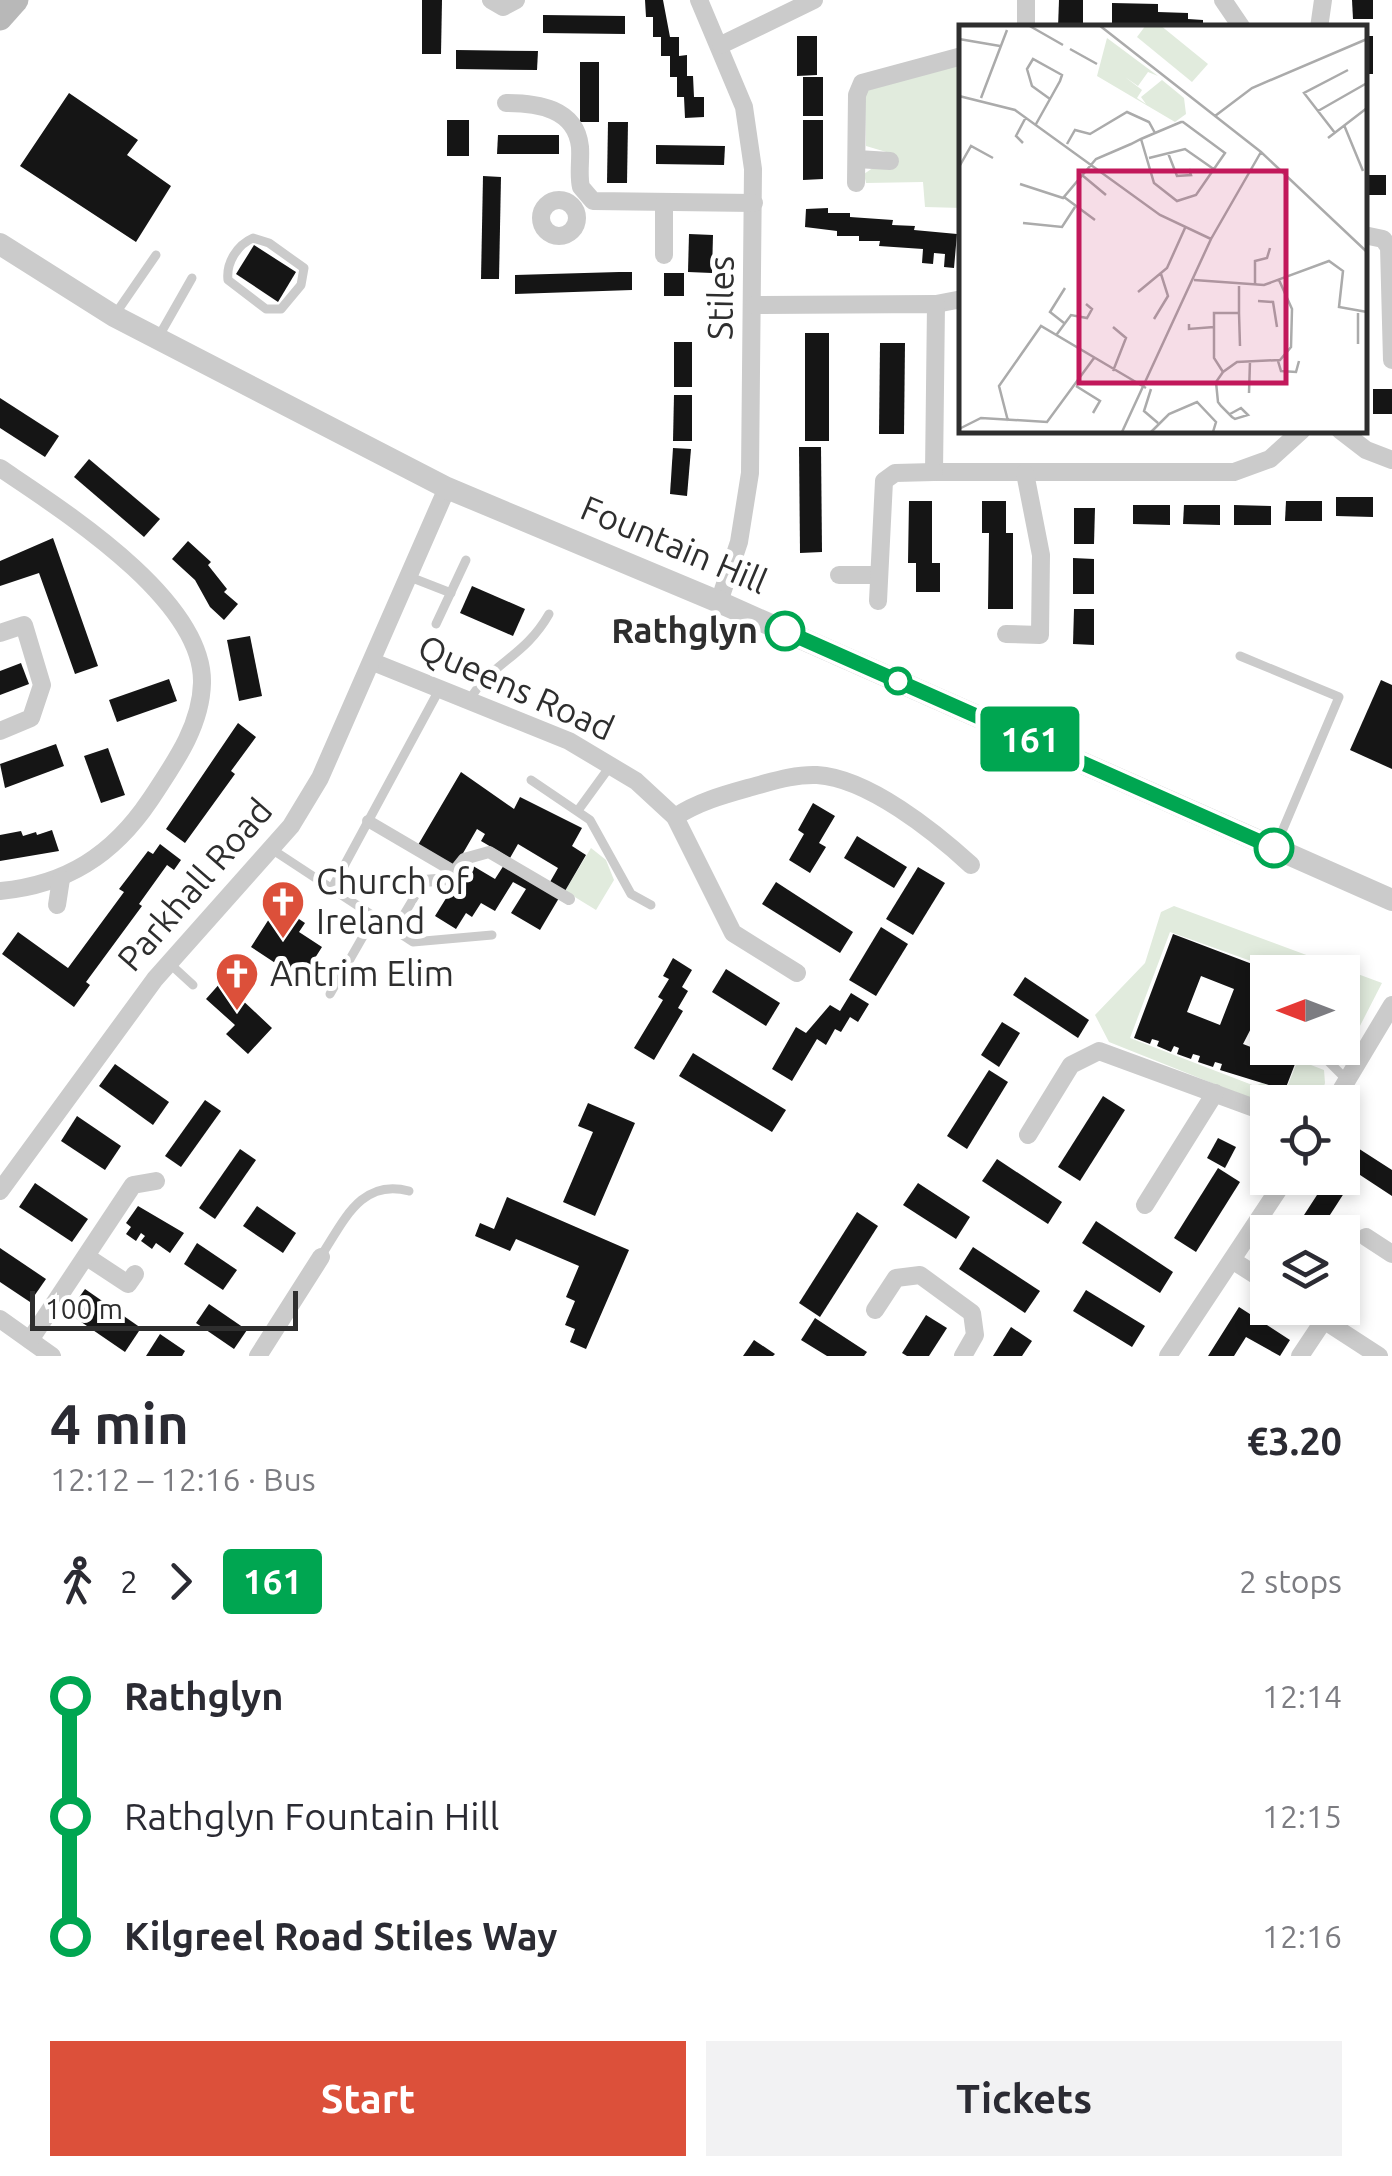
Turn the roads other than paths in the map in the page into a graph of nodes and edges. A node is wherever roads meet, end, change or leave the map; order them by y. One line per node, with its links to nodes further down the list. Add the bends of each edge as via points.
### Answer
1 (16, 0): 8 (main road)
2 (490, 0): 3 (street, via 503,8)
3 (516, 0)
4 (699, 0): 11 (street, Stiles)
5 (814, 0): 11 (street)
6 (1223, 0): 9 (street)
7 (1323, 0): 10 (street)
8 (0, 18)
9 (1240, 25)
10 (1319, 25)
11 (720, 45): 17 (street, Stiles, via 748,124)
12 (959, 57): 14 (street, via 862,83)
13 (506, 103): 18 (street, via 544,105 571,124 579,143 579,200)
14 (856, 159): 15 (street); 16 (street)
15 (890, 161)
16 (856, 183)
17 (754, 202): 18 (street); 27 (street, Stiles)
18 (664, 203): 22 (street)
19 (1367, 235): 21 (street)
20 (0, 244): 29 (street, Fountain Hill)
21 (1390, 246): 31 (street)
22 (664, 255)
23 (156, 256): 29 (lane)
24 (192, 278): 30 (lane)
25 (959, 300): 26 (street)
26 (936, 304): 27 (street); 36 (street)
27 (754, 305): 45 (street, Stiles, via 748,495)
28 (266, 309): 28 (lane, via 284,308 302,284 304,268 256,238 240,248 227,276 233,288)
29 (114, 316): 30 (street, Fountain Hill)
30 (157, 338): 38 (street, Fountain Hill)
31 (1392, 360)
32 (1300, 432): 37 (street, via 1270,459 1234,472)
33 (1343, 432): 34 (street)
34 (1392, 460)
35 (0, 468): 64 (street, via 96,537 156,591 186,630 200,666 198,715 174,762 114,844)
36 (934, 472): 37 (street); 41 (street, via 895,473 884,481)
37 (1025, 473): 49 (street, via 1040,544 1040,636)
38 (447, 488): 42 (street, Parkhall Road); 45 (street, Fountain Hill)
39 (466, 560): 43 (lane)
40 (839, 575): 41 (street)
41 (879, 575): 44 (street)
42 (410, 577): 43 (lane); 51 (street, Parkhall Road)
43 (450, 592): 47 (lane)
44 (878, 601)
45 (719, 602): 60 (street, Fountain Hill)
46 (549, 614): 53 (lane, via 526,648 486,676)
47 (436, 624)
48 (0, 633): 54 (street, via 24,625 42,691 31,718)
49 (1006, 634)
50 (1240, 656): 60 (lane, via 1340,697)
51 (373, 662): 52 (street, Queens Road); 61 (street, Parkhall Road, via 320,778)
52 (439, 690): 53 (street, Queens Road); 59 (lane)
53 (469, 701): 55 (street, Queens Road)
54 (0, 731)
55 (611, 765): 57 (lane); 58 (street, Queens Road)
56 (531, 780): 57 (lane)
57 (578, 809): 71 (lane, via 631,894)
58 (676, 816): 62 (street, via 716,797 816,775 857,787 935,832); 76 (street, Queens Road, via 733,934)
59 (368, 821): 63 (street); 66 (lane)
60 (1275, 848): 69 (street, Fountain Hill)
61 (272, 850): 66 (lane); 75 (street, Parkhall Road)
62 (971, 865)
63 (455, 872): 65 (street); 68 (street, via 464,859 490,852)
64 (61, 878): 67 (street); 70 (street)
65 (424, 881): 73 (lane)
66 (331, 890): 72 (lane)
67 (0, 891)
68 (569, 898)
69 (1392, 900)
70 (57, 905)
71 (651, 906)
72 (373, 918): 73 (lane); 78 (lane)
73 (394, 931): 74 (lane, via 422,943)
74 (492, 934)
75 (169, 964): 77 (lane); 87 (street, Parkhall Road)
76 (796, 974)
77 (193, 985)
78 (330, 994)
79 (1392, 1005): 81 (street)
80 (1331, 1065): 81 (lane)
81 (1348, 1081): 82 (street)
82 (1345, 1085)
83 (1215, 1093): 84 (street); 85 (street, via 1094,1052 1071,1066); 90 (street)
84 (1250, 1106)
85 (1028, 1135)
86 (156, 1181): 94 (street, via 133,1185)
87 (0, 1191)
88 (410, 1191): 93 (lane, via 385,1186 362,1198)
89 (1275, 1195): 95 (street)
90 (1145, 1205)
91 (1366, 1237): 92 (street)
92 (1392, 1254)
93 (320, 1256): 104 (street)
94 (87, 1258): 97 (street, via 128,1284); 102 (street)
95 (1232, 1260): 96 (street); 106 (street)
96 (1250, 1272)
97 (135, 1274)
98 (875, 1310): 105 (street, via 896,1278 920,1275 972,1313 975,1335)
99 (0, 1318): 102 (street)
100 (1321, 1325): 107 (street)
101 (1332, 1325): 108 (street)
102 (30, 1340): 103 (street)
103 (52, 1356)
104 (258, 1356)
105 (964, 1356)
106 (1168, 1356)
107 (1300, 1356)
108 (1379, 1356)

